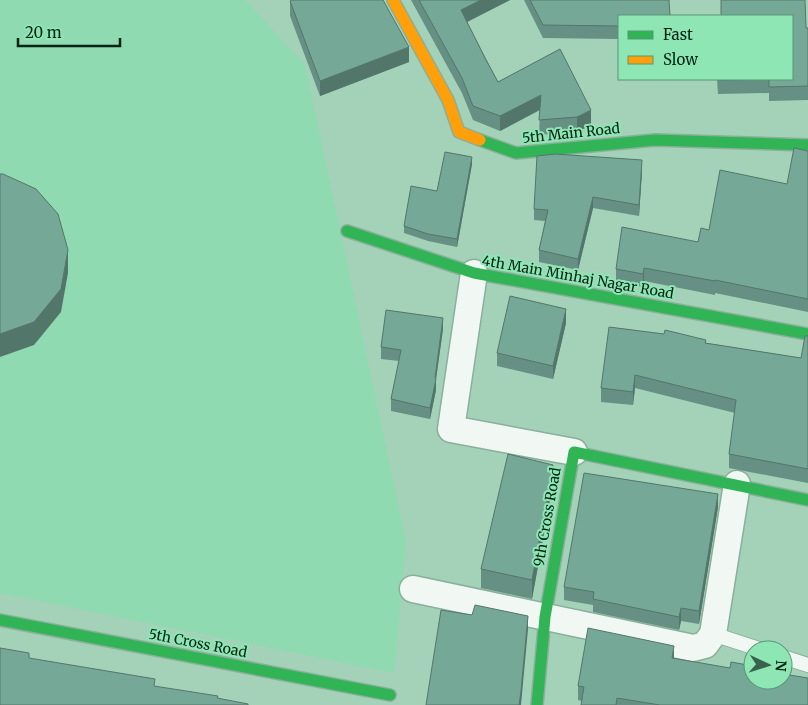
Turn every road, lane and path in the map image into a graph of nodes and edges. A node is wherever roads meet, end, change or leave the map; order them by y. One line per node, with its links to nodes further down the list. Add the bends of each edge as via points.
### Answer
1 (393, 0): 2 (street, 5th Main Road, via 448,100 458,132 516,153 656,140)
2 (808, 145)
3 (347, 231): 4 (street, 4th Main Minhaj Nagar Road)
4 (474, 273): 5 (street, 4th Main Minhaj Nagar Road); 6 (street, via 451,429)
5 (808, 334)
6 (574, 452): 7 (street, 9th Cross Road); 10 (street, 9th Cross Road)
7 (737, 484): 8 (street, 9th Cross Road); 12 (street)
8 (808, 500)
9 (413, 589): 10 (street)
10 (545, 617): 12 (street, via 693,648 705,645); 17 (street, 9th Cross Road)
11 (0, 620): 16 (street, 5th Cross Road)
12 (713, 634): 13 (lane)
13 (743, 644)
14 (793, 660): 15 (lane)
15 (808, 665)
16 (390, 695)
17 (537, 705)

